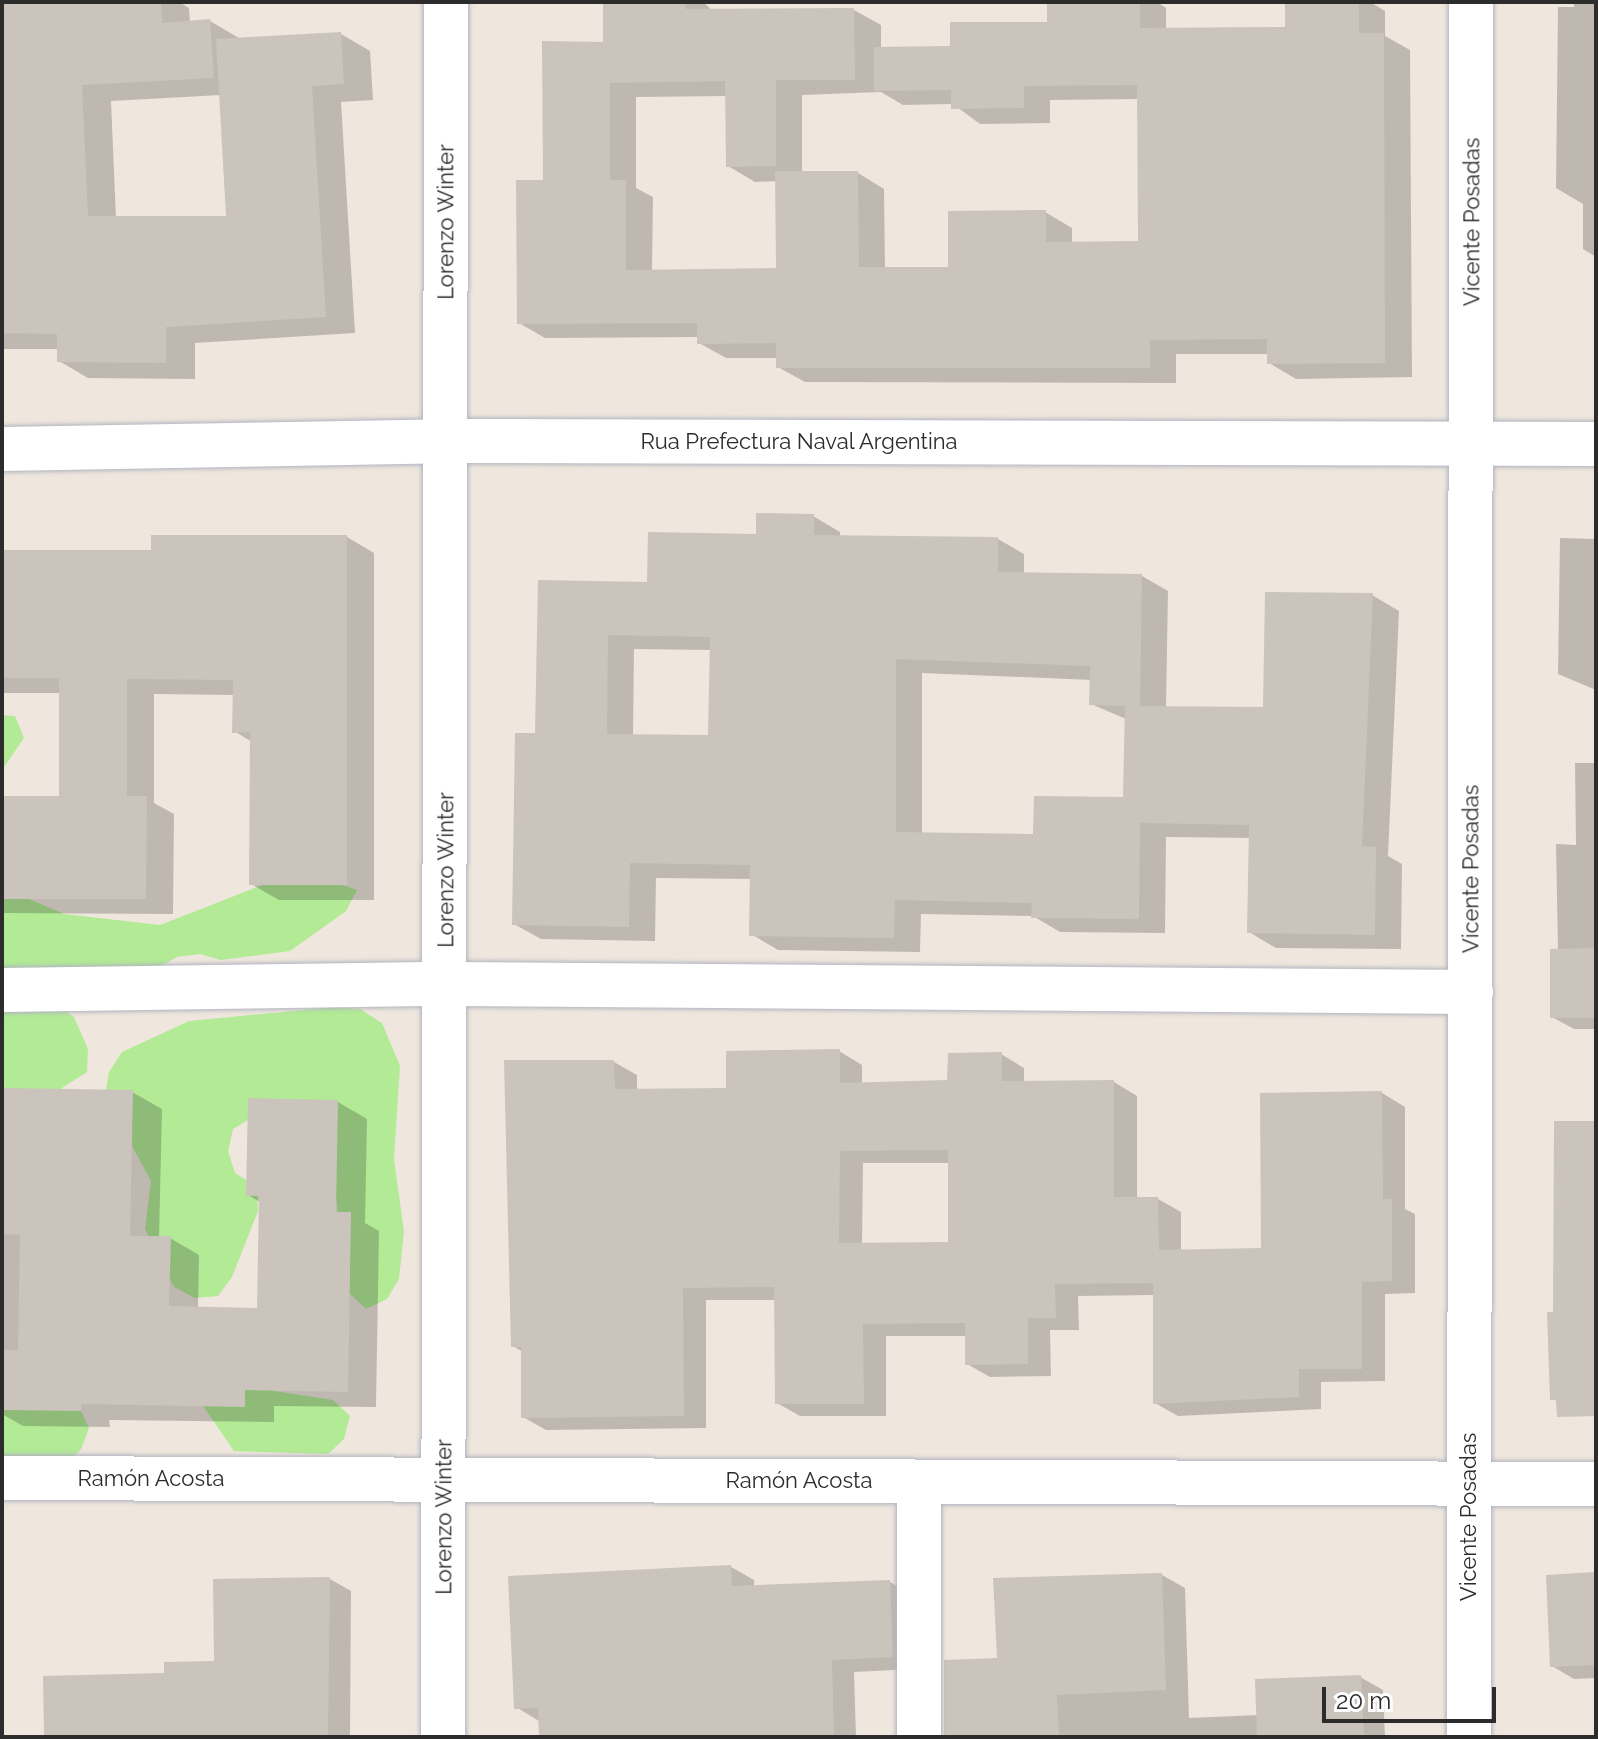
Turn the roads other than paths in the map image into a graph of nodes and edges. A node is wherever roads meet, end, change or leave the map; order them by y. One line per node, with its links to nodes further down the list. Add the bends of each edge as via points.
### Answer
1 (446, 2): 3 (street, Lorenzo Winter)
2 (1471, 2): 4 (street, Vicente Posadas)
3 (446, 441): 4 (street, Rua Prefectura Naval Argentina); 6 (street, Rua Prefectura Naval Argentina); 7 (street, Lorenzo Winter)
4 (1472, 444): 5 (street, Rua Prefectura Naval Argentina); 9 (street, Vicente Posadas)
5 (1596, 444)
6 (2, 449)
7 (446, 984): 8 (street); 9 (street); 11 (street, Lorenzo Winter)
8 (2, 990)
9 (1471, 992): 13 (street, Vicente Posadas)
10 (2, 1478): 11 (street, Ramón Acosta)
11 (444, 1480): 12 (street, Ramón Acosta); 15 (street, Lorenzo Winter)
12 (919, 1482): 13 (street, Ramón Acosta); 16 (street)
13 (1469, 1484): 14 (street, Ramón Acosta); 17 (street, Vicente Posadas)
14 (1596, 1484)
15 (443, 1737)
16 (919, 1737)
17 (1469, 1737)

